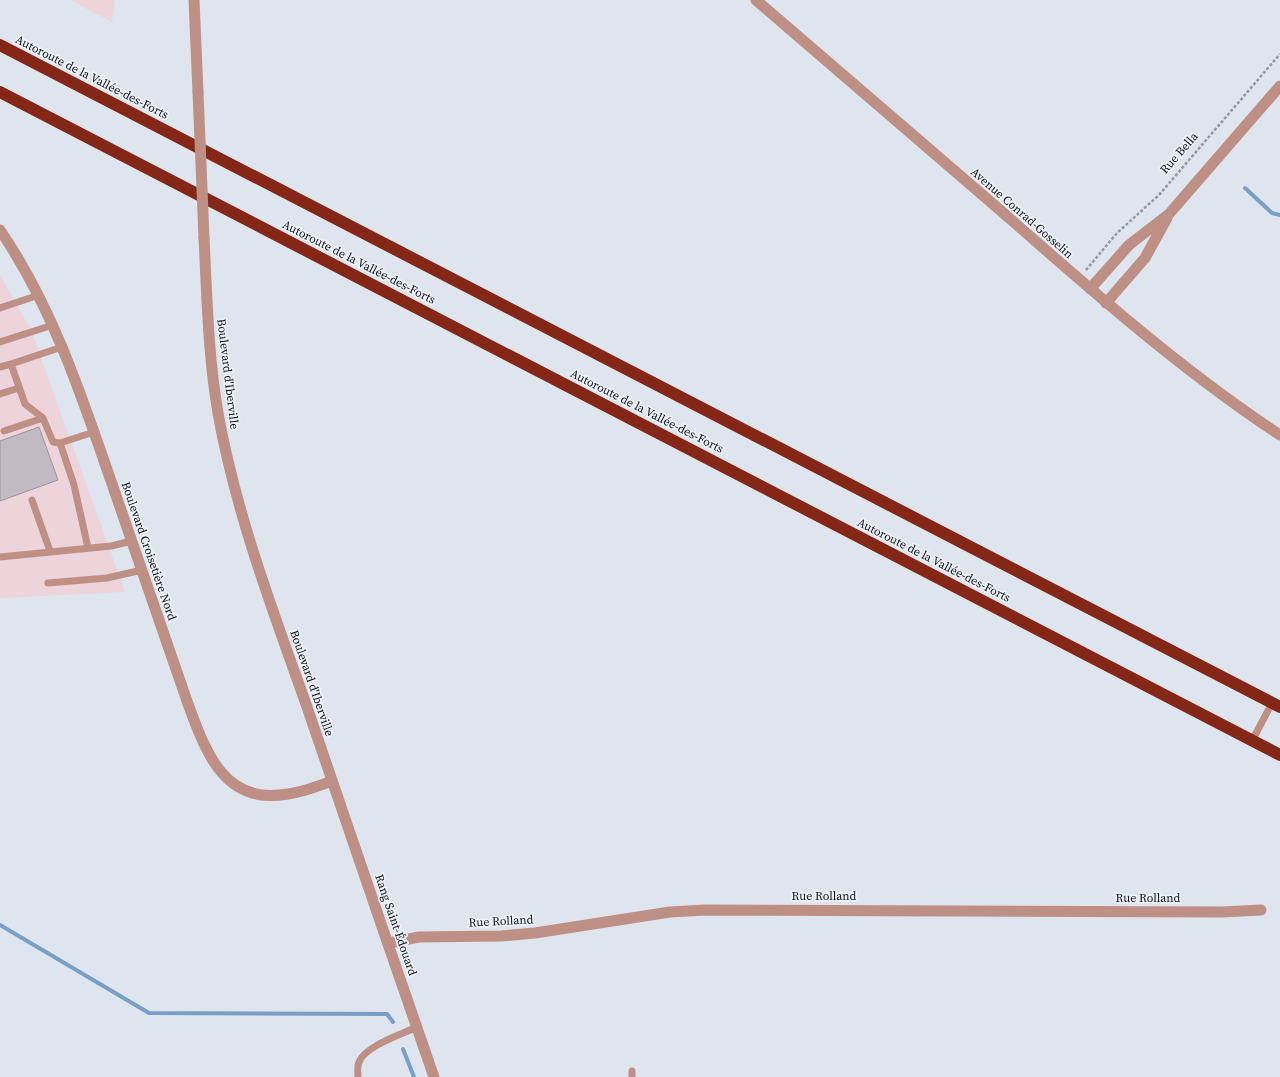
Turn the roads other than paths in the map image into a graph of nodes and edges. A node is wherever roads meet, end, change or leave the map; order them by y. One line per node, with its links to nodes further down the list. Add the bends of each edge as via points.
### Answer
1 (194, 0): 34 (street, Boulevard d'Iberville, bridge, via 204,238 212,366 218,412 246,528)
2 (756, 0): 8 (street, Avenue Conrad-Gosselin)
3 (0, 45): 31 (highway, Autoroute de la Vallée-des-Forts)
4 (1280, 86): 6 (street)
5 (0, 92): 32 (highway, Autoroute de la Vallée-des-Forts)
6 (1169, 214): 8 (street, via 1129,245); 10 (street, via 1145,258)
7 (0, 230): 9 (street, Boulevard Croisetière Nord)
8 (1090, 289): 10 (street, Avenue Conrad-Gosselin)
9 (39, 295): 11 (lane); 12 (street, Boulevard Croisetière Nord)
10 (1106, 303): 22 (street, Avenue Conrad-Gosselin, via 1204,381)
11 (0, 308)
12 (53, 325): 13 (lane); 14 (street, Boulevard Croisetière Nord)
13 (0, 342)
14 (62, 347): 15 (lane); 21 (street, Boulevard Croisetière Nord)
15 (11, 364): 16 (lane); 17 (lane)
16 (0, 367)
17 (19, 388): 18 (lane); 19 (lane, via 25,404)
18 (0, 394)
19 (43, 418): 20 (lane); 23 (lane, via 51,440)
20 (4, 431)
21 (94, 432): 23 (lane); 25 (street, Boulevard Croisetière Nord)
22 (1280, 435)
23 (60, 443): 26 (lane, via 74,485)
24 (32, 500): 27 (lane)
25 (132, 541): 26 (lane); 29 (street, Boulevard Croisetière Nord)
26 (88, 548): 27 (lane)
27 (50, 551): 28 (lane)
28 (0, 557)
29 (142, 570): 30 (lane, via 107,578); 34 (street, Boulevard Croisetière Nord, via 202,742 212,762 227,780 245,790 270,795 294,793)
30 (48, 583)
31 (1276, 705): 32 (lane)
32 (1252, 741): 33 (highway, Autoroute de la Vallée-des-Forts)
33 (1280, 755)
34 (332, 781): 36 (street, Rang Saint-Édouard)
35 (1261, 910): 36 (street, Rue Rolland, via 705,910 670,912 535,933 419,938)
36 (389, 942): 37 (street, Rang Saint-Édouard)
37 (417, 1027): 38 (lane, via 382,1043 361,1057 358,1063); 39 (street, Rang Saint-Édouard)
38 (358, 1077)
39 (434, 1077)

